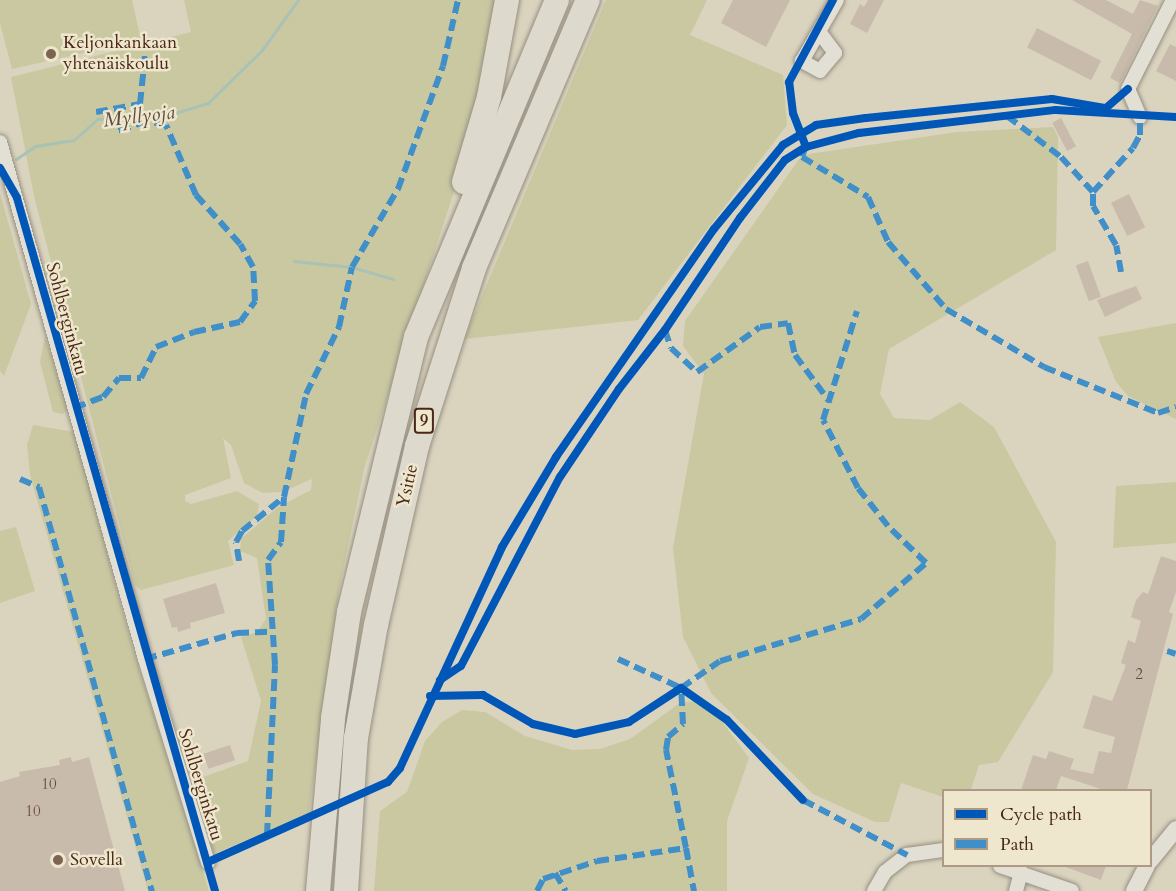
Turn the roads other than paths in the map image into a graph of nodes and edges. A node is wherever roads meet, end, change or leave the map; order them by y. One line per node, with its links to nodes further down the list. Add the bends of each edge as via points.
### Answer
1 (507, 0): 9 (highway, via 489,98)
2 (558, 0): 9 (highway, Ysitie / 9)
3 (588, 0): 18 (highway, Ysitie / 9, via 478,258 417,446 376,625 356,738)
4 (837, 0): 6 (street)
5 (1173, 0): 7 (street, via 1128,89)
6 (820, 33)
7 (1140, 117)
8 (0, 142): 13 (street, Sohlberginkatu, via 145,659)
9 (417, 337): 17 (highway, Ysitie / 9, via 349,612 333,718)
10 (1176, 829): 12 (street)
11 (942, 850): 19 (street, via 907,855 885,872)
12 (1152, 859)
13 (208, 862)
14 (1004, 867): 16 (street)
15 (1146, 867): 22 (street)
16 (1021, 872): 20 (street); 21 (street)
17 (318, 891)
18 (346, 891)
19 (874, 891)
20 (1016, 891)
21 (1072, 891)
22 (1134, 891)

